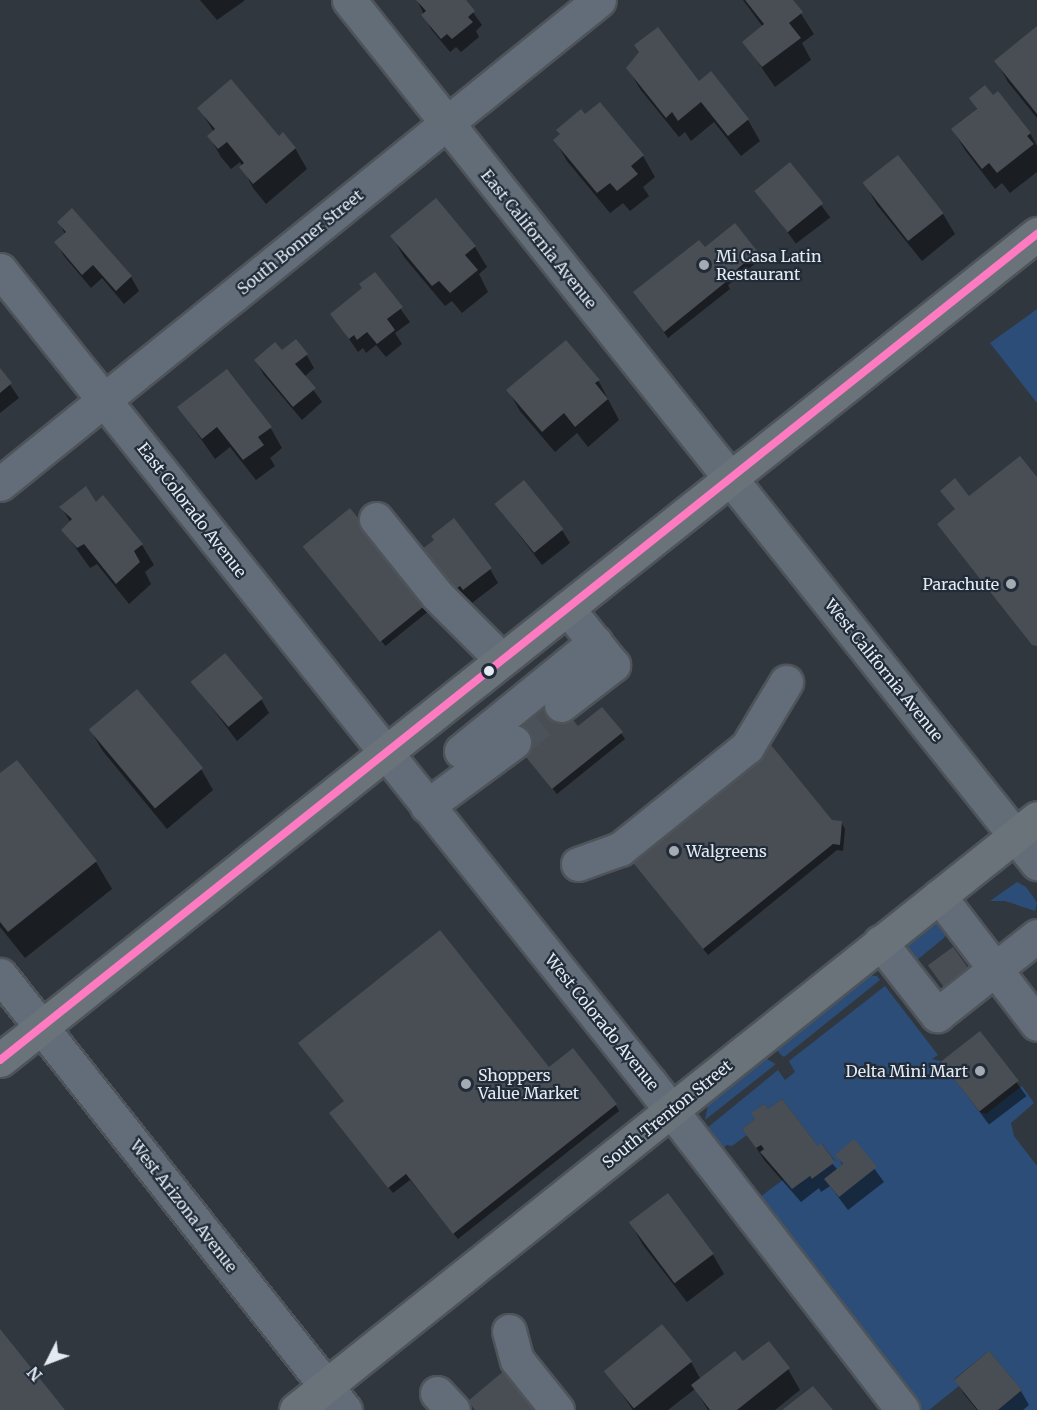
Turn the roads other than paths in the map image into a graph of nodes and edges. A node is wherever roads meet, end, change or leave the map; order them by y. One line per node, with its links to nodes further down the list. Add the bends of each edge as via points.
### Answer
1 (349, 0): 3 (main road, East California Avenue)
2 (599, 0): 3 (street, South Bonner Street)
3 (447, 123): 6 (street, South Bonner Street); 7 (main road, East California Avenue)
4 (1037, 234): 7 (highway)
5 (0, 270): 6 (street, East Colorado Avenue)
6 (105, 400): 8 (street, South Bonner Street); 17 (street, East Colorado Avenue)
7 (730, 478): 10 (highway); 20 (main road, West California Avenue)
8 (0, 484)
9 (376, 519): 12 (street, via 437,595)
10 (567, 608): 11 (street); 12 (highway)
11 (595, 642): 14 (street, via 613,665); 18 (street)
12 (501, 659): 15 (highway)
13 (786, 682): 22 (street, via 747,747 620,849)
14 (561, 705)
15 (432, 714): 17 (highway); 18 (street)
16 (514, 742): 18 (street)
17 (383, 752): 19 (street, West Colorado Avenue); 29 (highway)
18 (469, 760): 19 (street)
19 (427, 806): 31 (street, West Colorado Avenue)
20 (1026, 827): 21 (main road, West California Avenue); 23 (highway, South Trenton Street)
21 (1037, 863)
22 (578, 864)
23 (939, 896): 25 (highway, South Trenton Street); 26 (street)
24 (1037, 936): 26 (street)
25 (880, 942): 26 (street, via 937,1015); 31 (highway, South Trenton Street)
26 (995, 969): 28 (street)
27 (0, 975): 29 (street, West Arizona Avenue)
28 (1037, 1024)
29 (41, 1027): 30 (highway); 33 (street, West Arizona Avenue)
30 (0, 1060)
31 (671, 1111): 33 (highway, South Trenton Street); 36 (street, West Colorado Avenue)
32 (509, 1331): 35 (street, via 518,1360)
33 (336, 1398): 34 (highway, South Trenton Street)
34 (296, 1410)
35 (556, 1410)
36 (903, 1410)

